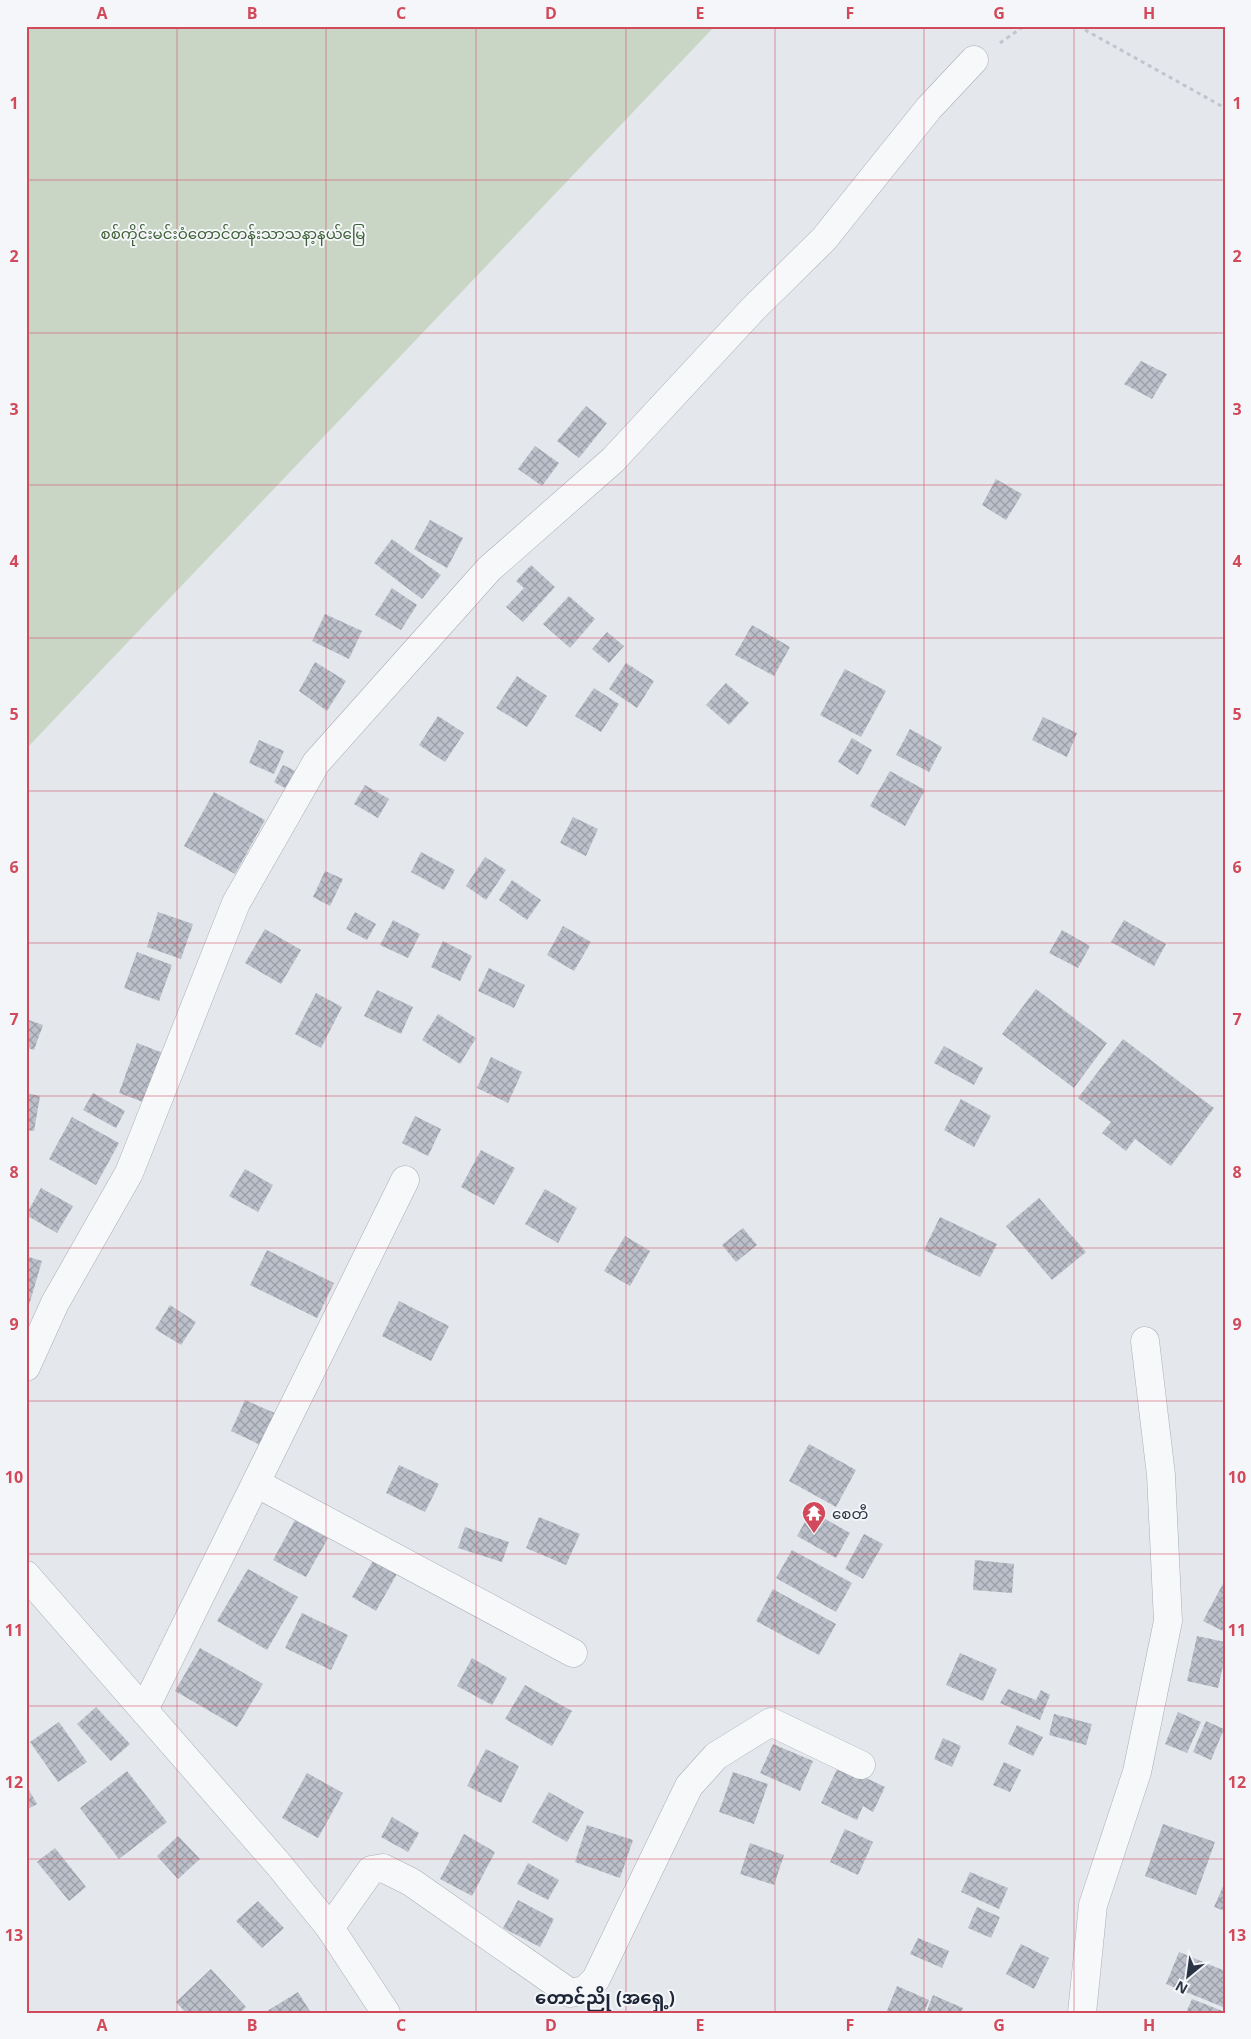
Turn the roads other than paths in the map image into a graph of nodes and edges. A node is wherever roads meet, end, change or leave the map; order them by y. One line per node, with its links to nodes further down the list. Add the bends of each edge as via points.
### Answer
1 (974, 60): 4 (street, via 929,108 824,239 753,309 614,460 489,569 316,763 236,903 129,1173 55,1302)
2 (405, 1180): 5 (street)
3 (1145, 1341): 13 (street, via 1161,1475 1168,1621 1137,1772 1093,1906)
4 (26, 1366)
5 (256, 1483): 8 (street); 9 (street)
6 (26, 1571): 7 (street)
7 (27, 1576): 9 (street)
8 (573, 1652)
9 (144, 1710): 11 (street, via 279,1864)
10 (861, 1765): 11 (street, via 771,1722 716,1756 689,1786 596,1979 585,1990 570,1993 410,1882 383,1868 371,1870)
11 (330, 1928): 12 (street)
12 (386, 2013)
13 (1082, 2013)

